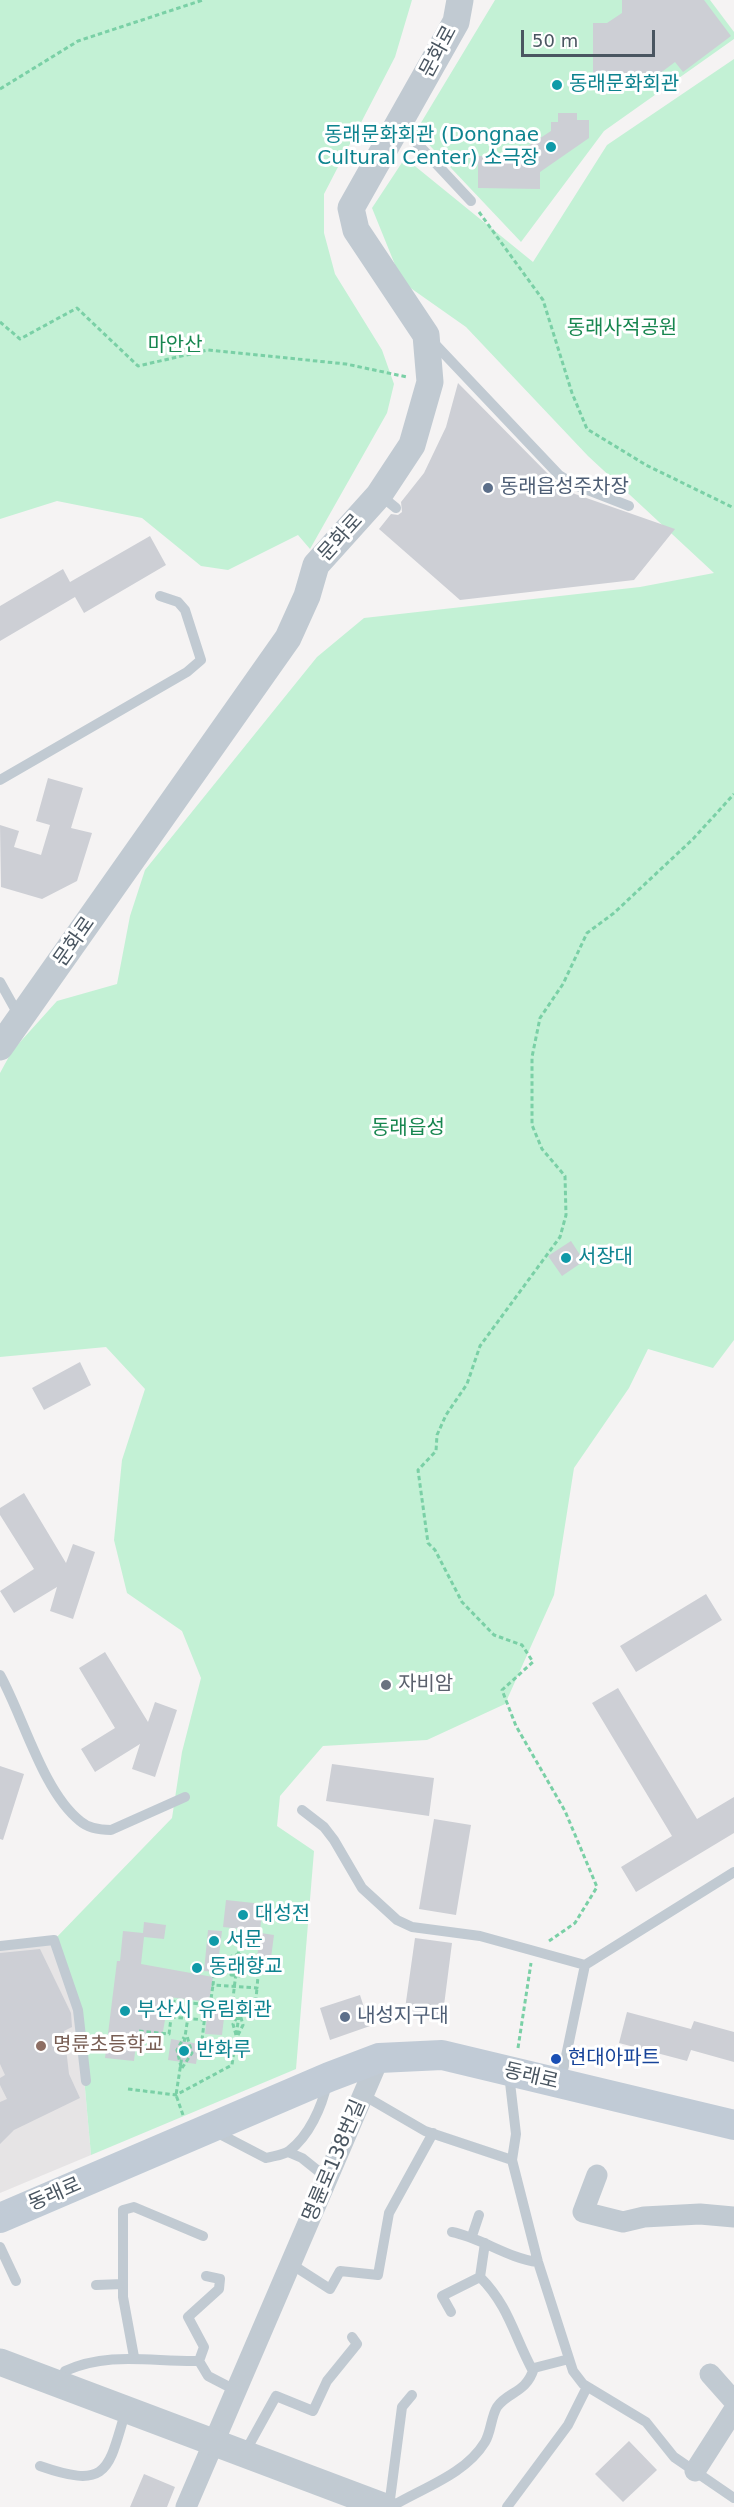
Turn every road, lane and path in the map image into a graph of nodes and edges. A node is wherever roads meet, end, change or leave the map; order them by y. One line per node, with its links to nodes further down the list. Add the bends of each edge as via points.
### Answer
1 (203, 0): 3 (path, via 78,41)
2 (460, 0): 4 (street, 문화로, via 456,22)
3 (0, 89)
4 (399, 124): 5 (lane); 7 (street, 문화로, via 351,208 356,230)
5 (471, 201): 10 (path, via 543,300 587,429 646,465)
6 (0, 322): 8 (path, via 20,339 76,308 138,366 208,350 346,364)
7 (426, 335): 8 (street, 문화로); 9 (lane, via 559,475)
8 (430, 382): 15 (street, 문화로, via 412,445 388,502 316,565 288,638)
9 (629, 506)
10 (734, 508)
11 (160, 596): 12 (lane, via 178,602 185,610 201,660 187,672)
12 (0, 780)
13 (734, 794): 23 (path, via 614,914 587,933 564,984 540,1018 532,1057 532,1125 542,1149 565,1176 566,1215 560,1237 480,1346 467,1384 437,1435 436,1451 418,1470 428,1543 462,1602 494,1635 522,1645 533,1662 502,1690 516,1726 565,1811 597,1887 575,1923)
14 (0, 982): 15 (lane)
15 (20, 1019): 16 (street, 문화로)
16 (0, 1047)
17 (0, 1675): 18 (lane, via 42,1767 81,1822 111,1830)
18 (185, 1797)
19 (302, 1810): 23 (lane, via 324,1827 362,1888 397,1920 411,1927 480,1936)
20 (734, 1872): 25 (lane)
21 (240, 1938): 24 (path)
22 (0, 1946): 44 (lane, via 54,1940 78,2010)
23 (534, 1951): 25 (lane); 42 (path, via 517,2054)
24 (238, 1954): 26 (path, via 231,1975); 26 (path, via 243,1963 241,1976); 27 (path, via 216,1961); 29 (path, via 259,1964)
25 (585, 1965): 45 (lane)
26 (236, 1976): 28 (path)
27 (213, 1984): 28 (path); 31 (path)
28 (234, 1986): 29 (path); 32 (path)
29 (257, 1988): 33 (path, via 255,2009)
30 (190, 2004): 31 (path); 34 (path, via 172,2002); 35 (path)
31 (208, 2006): 32 (path); 36 (path)
32 (232, 2007): 33 (path)
33 (240, 2008): 47 (path, via 232,2065)
34 (171, 2017): 35 (path); 37 (path, via 168,2034)
35 (188, 2019): 36 (path); 38 (path)
36 (204, 2020): 39 (path)
37 (139, 2031)
38 (187, 2034): 41 (path); 41 (path, via 177,2050); 41 (path, via 192,2053)
39 (202, 2040)
40 (378, 2058): 42 (main road, 동래로, via 442,2055); 43 (main road, 동래로); 48 (street, 명륜로138번길)
41 (181, 2069): 47 (path)
42 (509, 2071): 45 (main road, 동래로); 53 (lane, via 516,2134)
43 (329, 2077): 50 (main road, 동래로); 52 (lane, via 324,2099 309,2127)
44 (86, 2081)
45 (561, 2084): 49 (main road, 동래로)
46 (128, 2089): 47 (path)
47 (176, 2095)
48 (363, 2095): 51 (lane); 55 (street, 명륜로138번길)
49 (734, 2125)
50 (209, 2128): 52 (lane, via 266,2158); 58 (main road, 동래로)
51 (433, 2133): 53 (lane); 65 (lane, via 389,2214 378,2275 340,2271 330,2289)
52 (288, 2152): 55 (lane)
53 (512, 2160): 64 (lane)
54 (597, 2175): 57 (street, via 583,2212 623,2222 700,2214)
55 (327, 2178): 65 (street, 명륜로138번길)
56 (479, 2214): 61 (lane)
57 (734, 2217)
58 (0, 2218)
59 (452, 2232): 61 (lane)
60 (203, 2236): 69 (lane, via 134,2207 123,2210)
61 (472, 2236): 62 (lane)
62 (485, 2243): 64 (lane); 67 (lane)
63 (0, 2247): 68 (lane)
64 (538, 2262): 75 (lane)
65 (291, 2264): 81 (street, 명륜로138번길)
66 (206, 2276): 76 (lane, via 220,2279 219,2289 188,2317 204,2347)
67 (480, 2277): 71 (lane, via 442,2296); 77 (lane, via 510,2318)
68 (16, 2281)
69 (123, 2283): 70 (lane); 73 (lane)
70 (96, 2285)
71 (451, 2312)
72 (352, 2337): 87 (lane, via 357,2344 327,2381 313,2411 276,2396)
73 (135, 2357): 76 (lane, via 163,2362); 79 (lane, via 85,2362 65,2371)
74 (3, 2360): 79 (street)
75 (569, 2360): 77 (lane); 80 (lane)
76 (199, 2361): 81 (lane, via 208,2376)
77 (533, 2371): 93 (lane, via 520,2391 498,2406 486,2441 464,2466)
78 (710, 2374): 83 (street)
79 (59, 2384): 84 (street)
80 (587, 2387): 89 (lane, via 646,2422 674,2457); 94 (lane, via 568,2425)
81 (237, 2391): 86 (street, 명륜로138번길)
82 (412, 2395): 93 (lane, via 402,2407)
83 (734, 2401)
84 (126, 2409): 86 (street); 88 (lane, via 110,2462 93,2476 74,2478)
85 (734, 2410): 89 (street)
86 (214, 2443): 87 (street); 92 (street, 명륜로138번길)
87 (243, 2454): 91 (street)
88 (40, 2466)
89 (695, 2471): 90 (lane)
90 (734, 2498)
91 (336, 2499): 93 (street)
92 (186, 2507)
93 (388, 2507)
94 (507, 2507)

